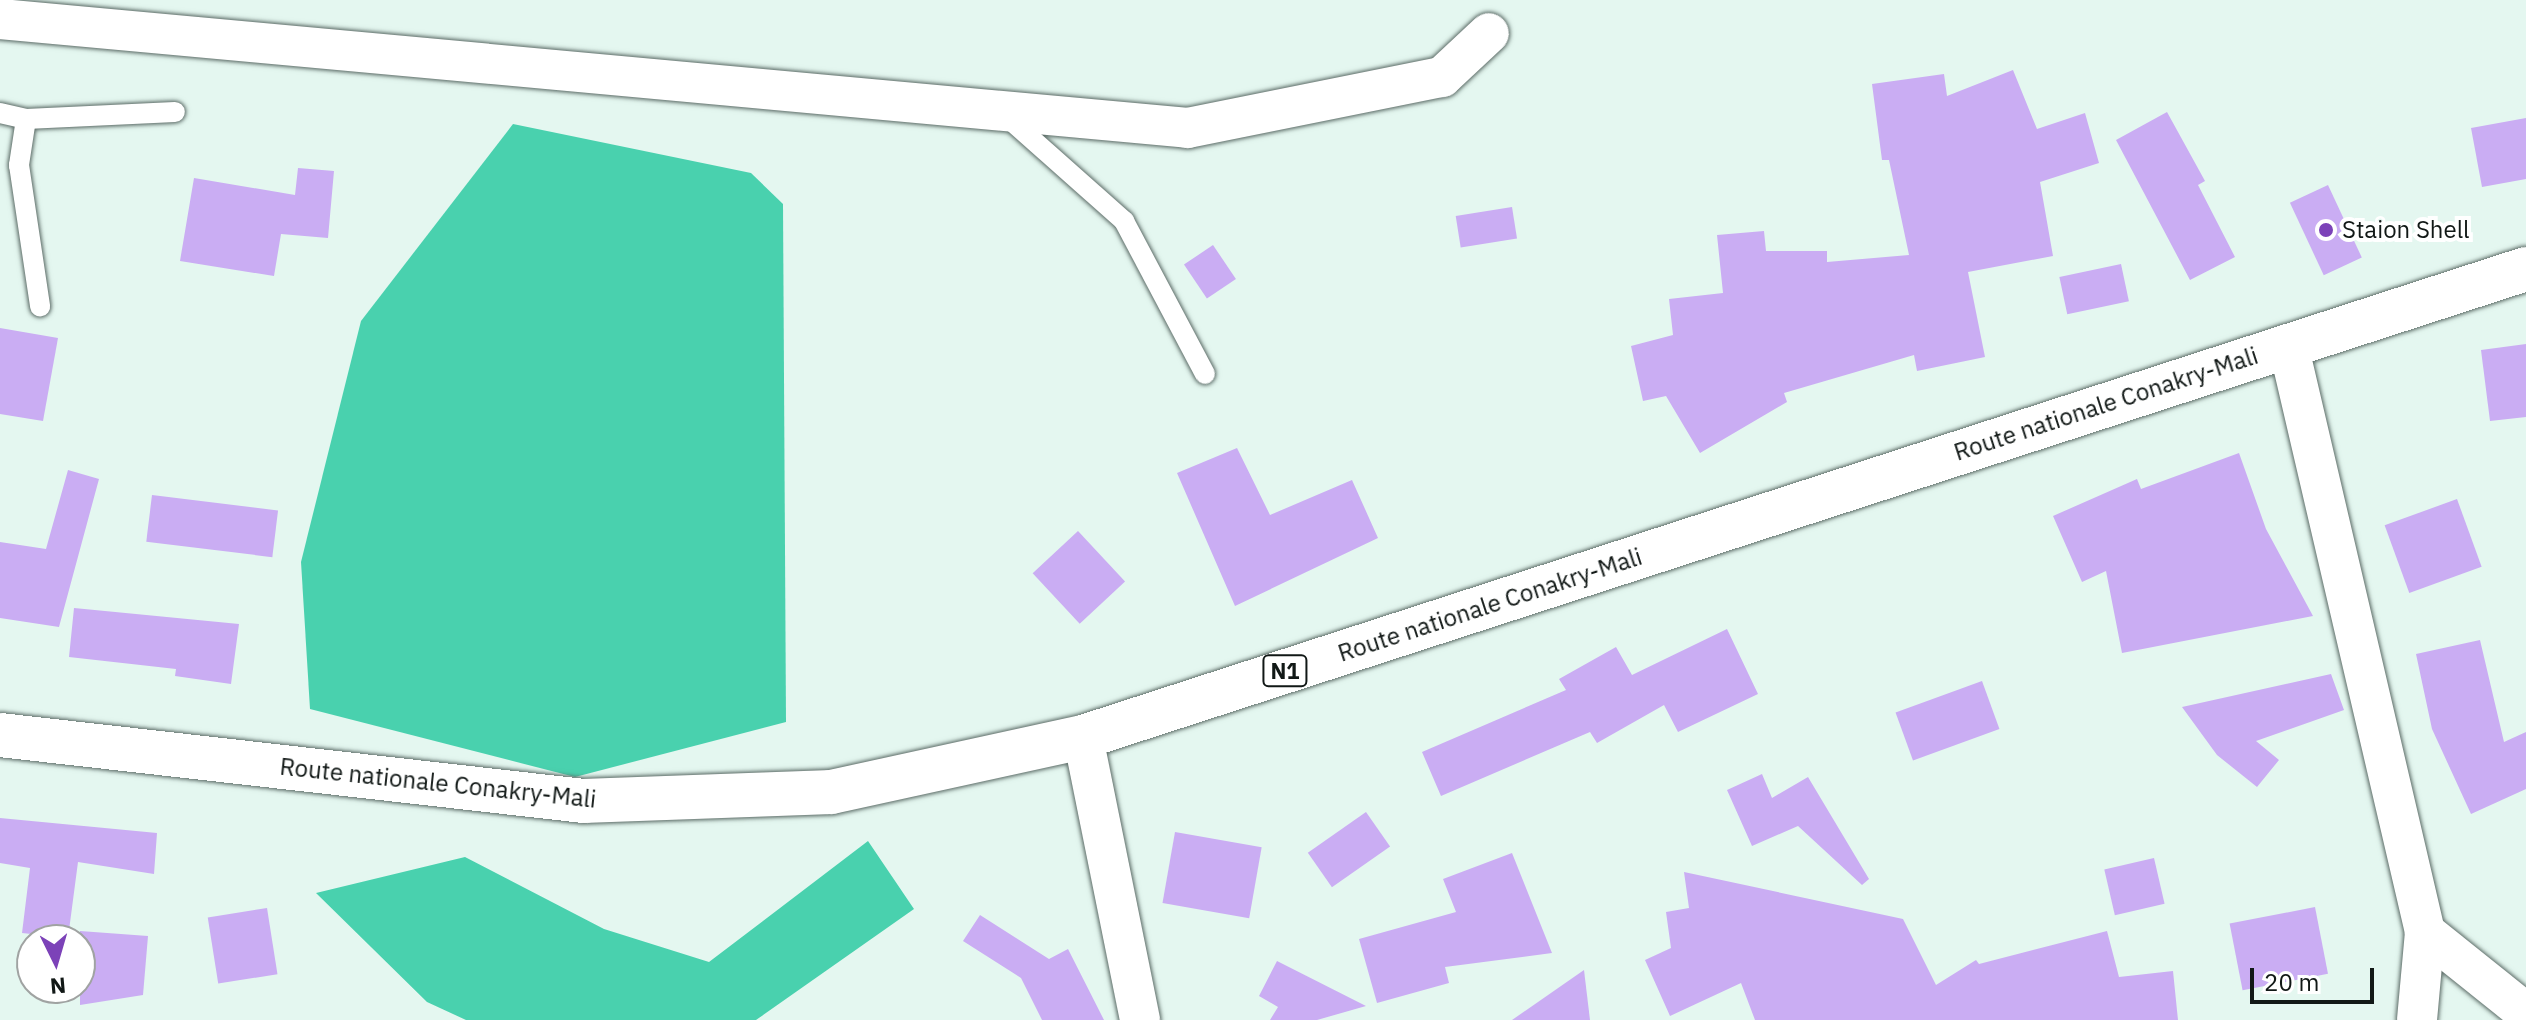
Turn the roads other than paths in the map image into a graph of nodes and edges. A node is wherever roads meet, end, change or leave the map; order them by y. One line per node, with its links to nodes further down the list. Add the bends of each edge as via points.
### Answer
1 (0, 19): 4 (street)
2 (1489, 33): 4 (street, via 1442,77 1188,128)
3 (175, 112): 6 (lane)
4 (1001, 112): 10 (lane, via 1124,221)
5 (0, 113): 6 (lane)
6 (26, 119): 8 (lane, via 19,165)
7 (2526, 269): 9 (highway, Route nationale Conakry-Mali / N1)
8 (40, 306)
9 (2288, 344): 12 (highway, Route nationale Conakry-Mali / N1); 13 (street)
10 (1205, 374)
11 (0, 735): 12 (highway, Route nationale Conakry-Mali / N1, via 584,801 831,792)
12 (1083, 737): 15 (street, via 1126,923)
13 (2425, 932): 14 (street); 16 (street)
14 (2526, 1013)
15 (1140, 1020)
16 (2417, 1020)

